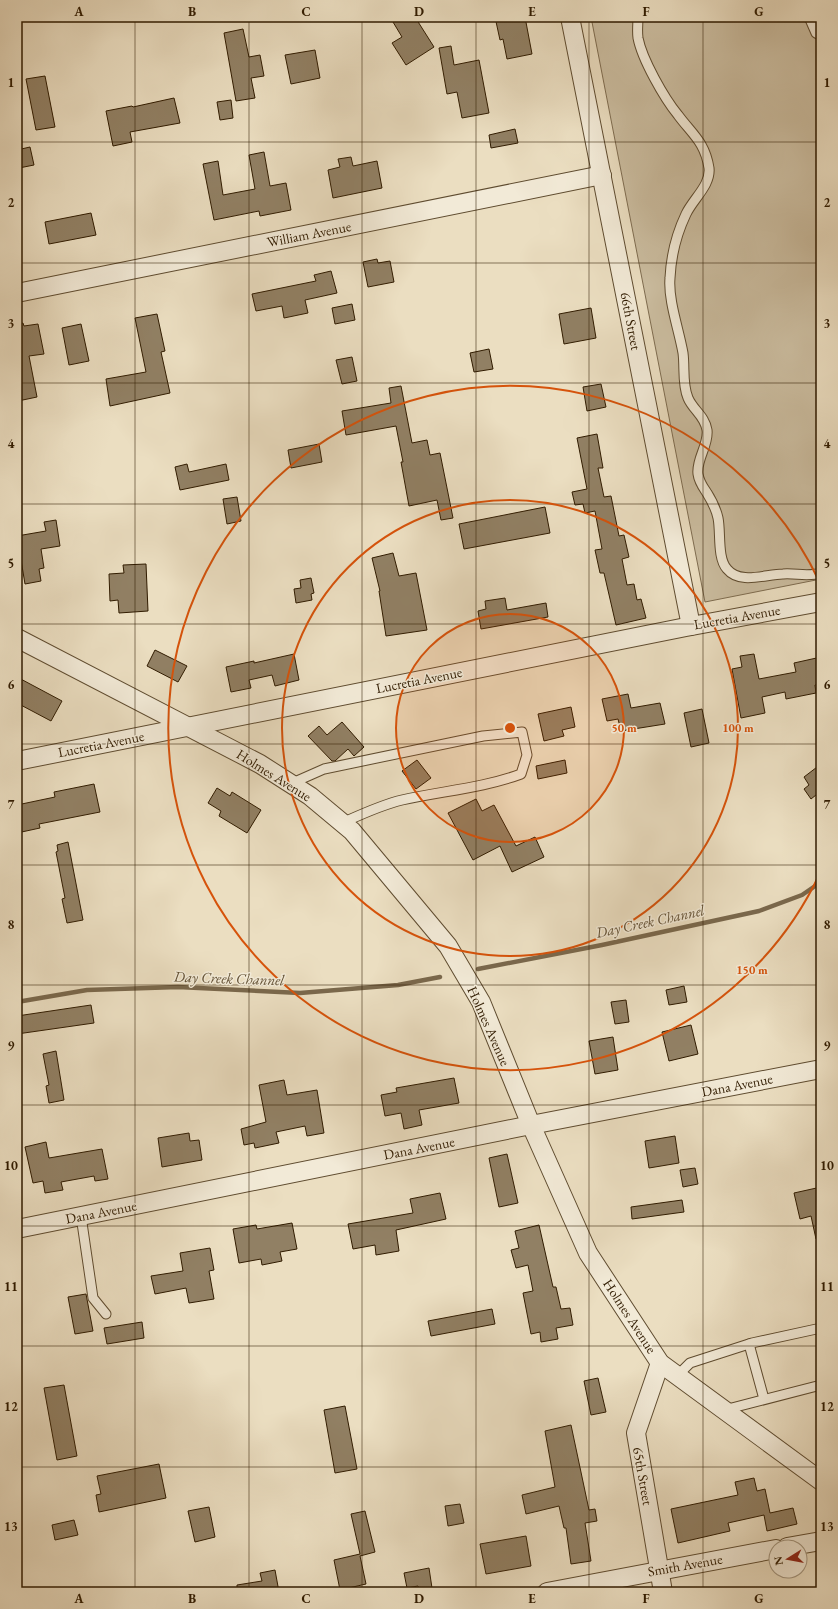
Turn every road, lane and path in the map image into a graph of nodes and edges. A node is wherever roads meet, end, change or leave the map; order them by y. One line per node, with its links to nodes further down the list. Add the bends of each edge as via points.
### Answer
1 (570, 17): 5 (street, 66th Street)
2 (638, 17): 7 (lane, via 638,38 651,70 670,105 702,144 707,155 709,171 706,183 686,213 673,256 670,291 683,354 685,389 688,399 703,418 707,432 698,474 716,510 725,568 741,577 782,574 809,576)
3 (809, 17): 4 (lane, via 816,33)
4 (821, 36)
5 (602, 175): 6 (street, William Avenue); 9 (street, 66th Street)
6 (17, 293)
7 (821, 573)
8 (821, 602): 9 (street, Lucretia Avenue)
9 (691, 626): 11 (street, Lucretia Avenue)
10 (17, 638): 11 (street, Holmes Avenue)
11 (189, 726): 12 (street, Lucretia Avenue); 13 (street, Holmes Avenue, via 260,764)
12 (17, 761)
13 (290, 784): 14 (street, Holmes Avenue, via 310,796); 14 (lane, via 324,769 483,736 522,732 527,755 521,774 502,781 400,800)
14 (342, 823): 16 (street, Holmes Avenue, via 352,831 448,946 481,1002)
15 (821, 1069): 16 (street, Dana Avenue)
16 (531, 1126): 17 (street, Dana Avenue); 22 (street, Holmes Avenue, via 588,1253)
17 (81, 1216): 18 (street, Dana Avenue); 19 (lane, via 93,1298)
18 (17, 1229)
19 (106, 1314)
20 (821, 1328): 21 (lane)
21 (749, 1344): 23 (lane, via 690,1363); 25 (lane)
22 (660, 1363): 23 (street, Holmes Avenue); 31 (street, 65th Street, via 636,1432)
23 (677, 1376): 26 (street, Holmes Avenue)
24 (821, 1385): 25 (lane)
25 (764, 1399): 26 (lane)
26 (724, 1410): 27 (street, Holmes Avenue)
27 (821, 1481)
28 (821, 1541): 29 (street)
29 (808, 1543)
30 (768, 1550): 31 (street, Smith Avenue)
31 (659, 1570): 32 (street, Smith Avenue); 33 (street, 65th Street)
32 (547, 1592)
33 (663, 1592)

